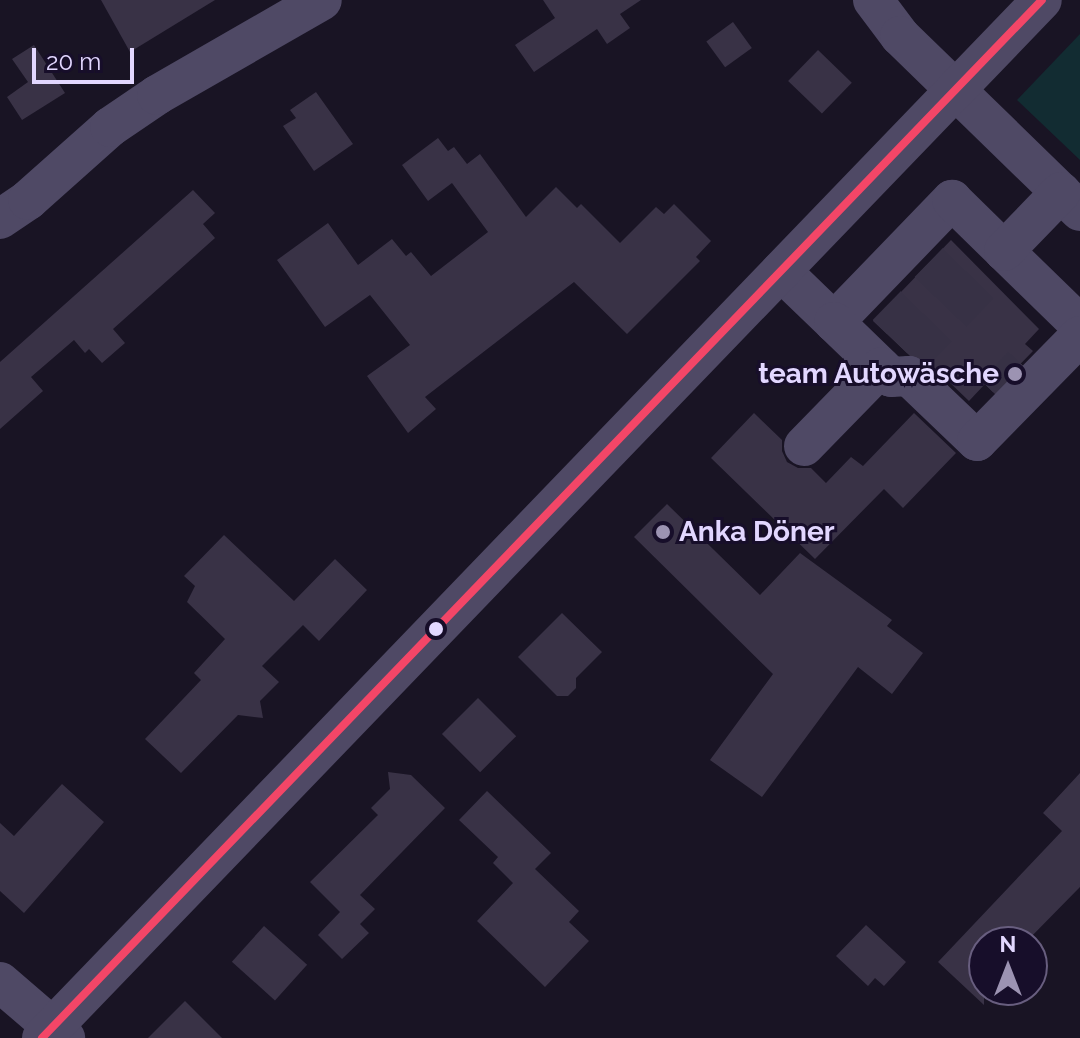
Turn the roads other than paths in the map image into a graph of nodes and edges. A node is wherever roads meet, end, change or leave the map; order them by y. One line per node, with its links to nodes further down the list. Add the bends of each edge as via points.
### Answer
1 (322, 0): 6 (street, via 110,127)
2 (873, 0): 4 (street, via 900,36)
3 (1042, 0): 4 (street)
4 (955, 89): 5 (street); 8 (street)
5 (1070, 202): 7 (street)
6 (0, 219)
7 (990, 254): 9 (street, via 952,200); 10 (street)
8 (781, 271): 9 (street); 17 (street)
9 (834, 322): 12 (street)
10 (1077, 325): 11 (street); 14 (street, via 977,441)
11 (1034, 353)
12 (887, 358): 14 (street); 15 (street)
13 (995, 394): 14 (street)
14 (962, 427)
15 (804, 446)
16 (0, 982): 17 (street)
17 (53, 1034)

